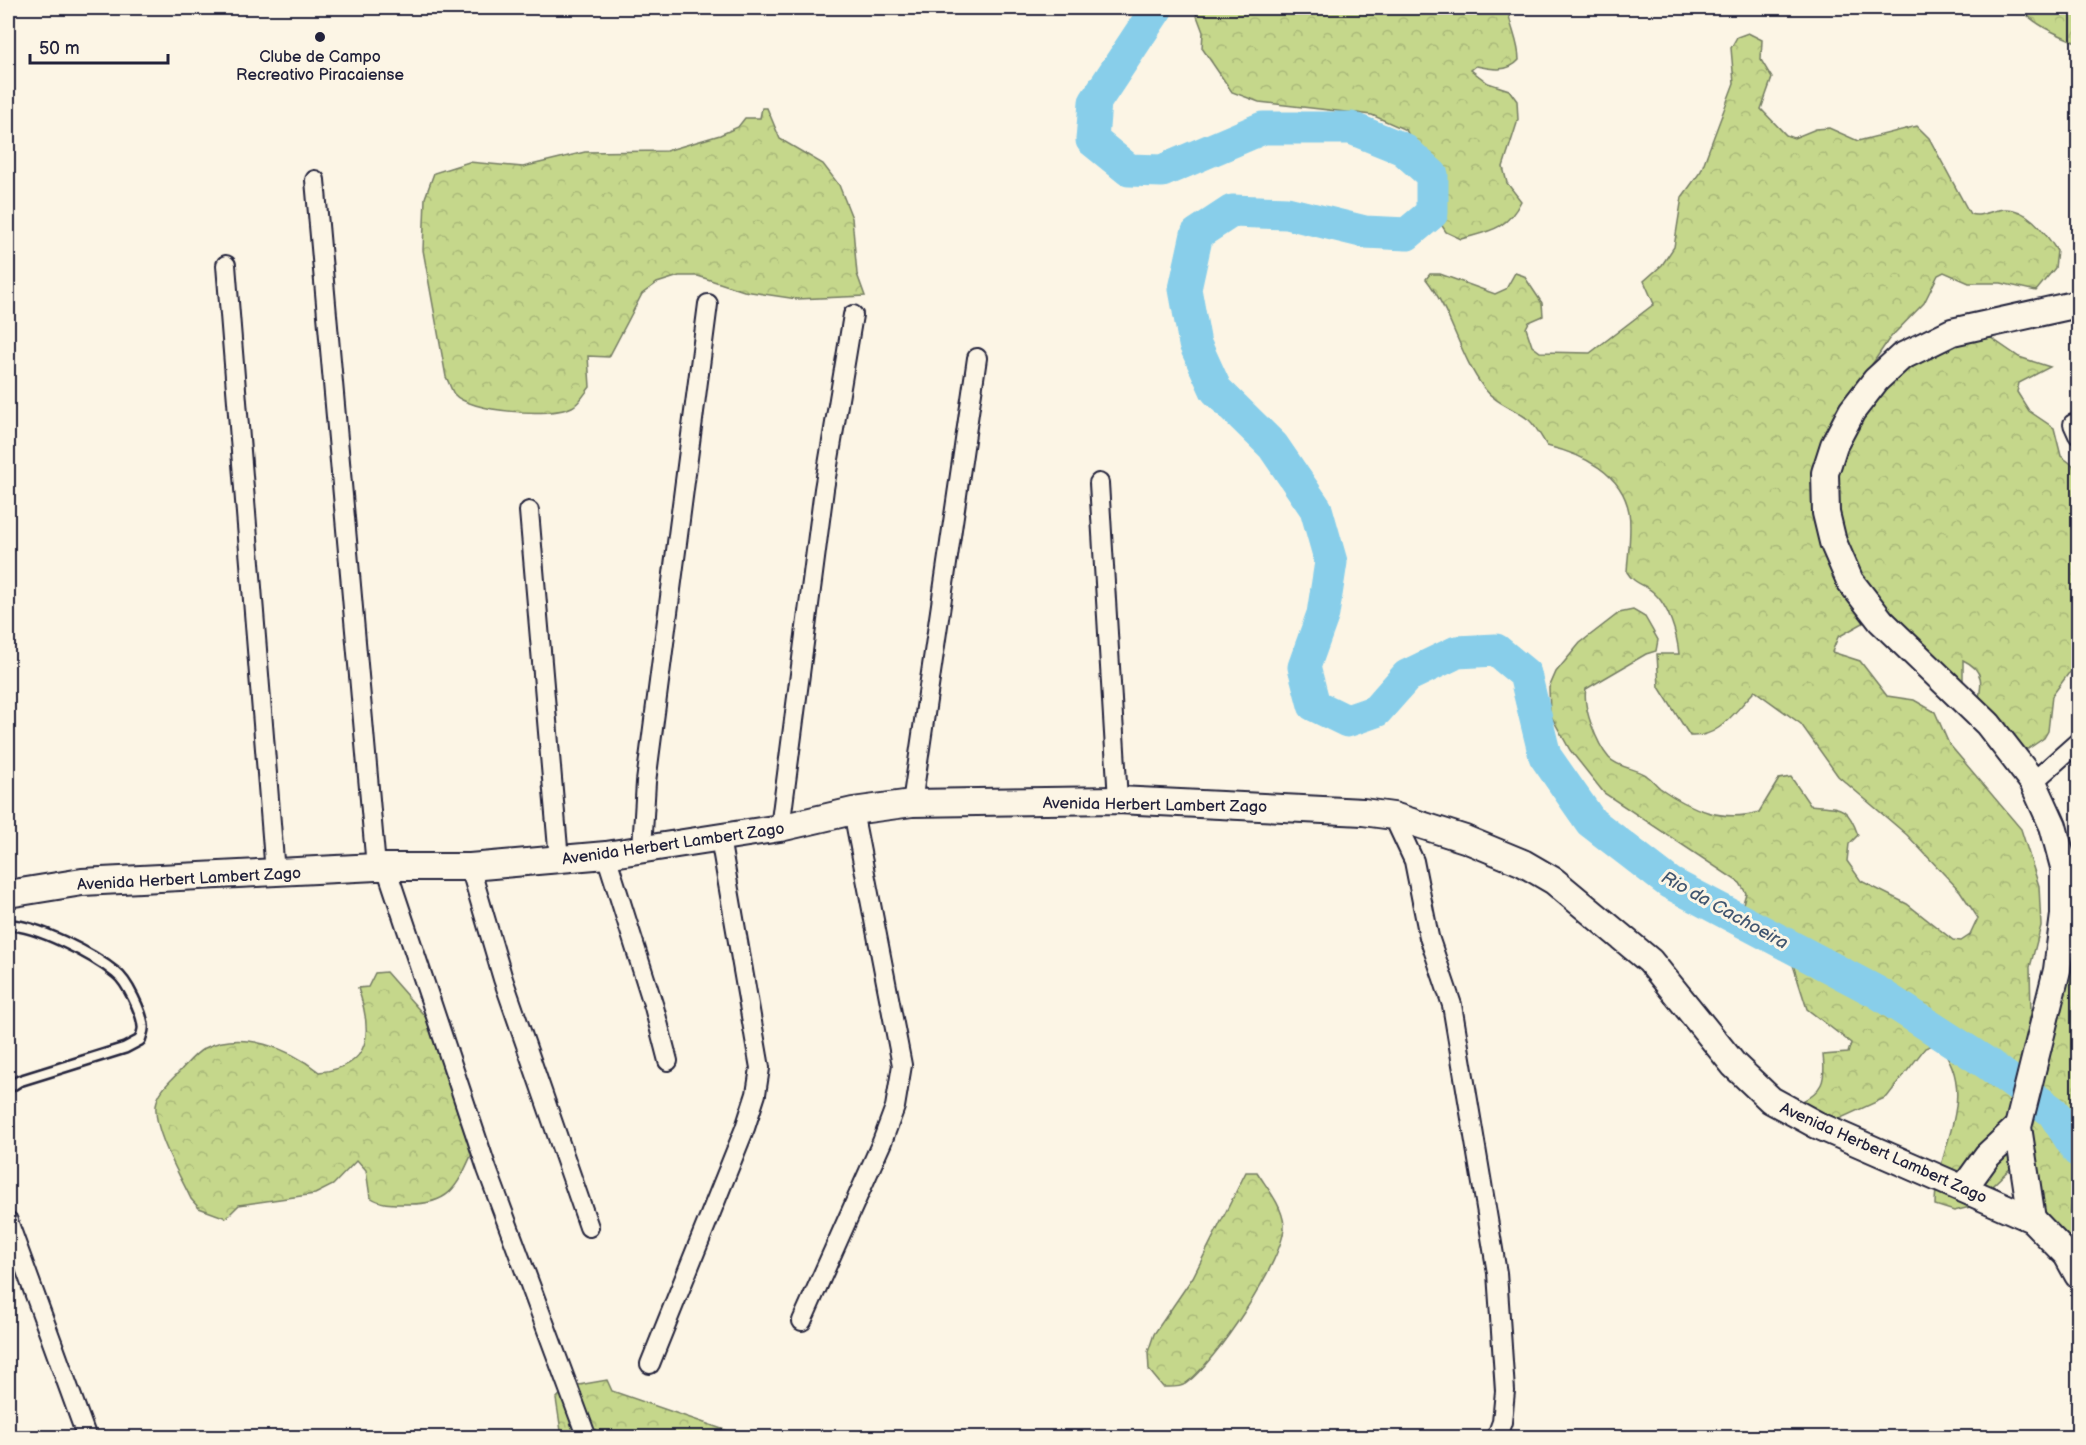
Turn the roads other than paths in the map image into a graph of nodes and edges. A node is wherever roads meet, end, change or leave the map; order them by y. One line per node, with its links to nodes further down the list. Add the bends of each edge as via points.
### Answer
1 (315, 180): 20 (street)
2 (226, 265): 22 (street)
3 (708, 304): 17 (street, via 646,782)
4 (2079, 304): 10 (street, via 1952,332 1901,357 1876,380 1852,411 1825,473 1826,513 1833,542 1850,581 1881,621 1988,724)
5 (853, 315): 15 (street, via 824,489)
6 (977, 358): 12 (street)
7 (1100, 483): 11 (street)
8 (529, 511): 19 (street)
9 (2079, 742): 10 (street)
10 (2033, 782): 27 (street, via 2053,826 2064,867 2064,915 2057,970)
11 (1118, 800): 12 (street, Avenida Herbert Lambert Zago); 14 (street, Avenida Herbert Lambert Zago)
12 (912, 803): 13 (street, Avenida Herbert Lambert Zago)
13 (853, 811): 15 (street, Avenida Herbert Lambert Zago); 33 (street, via 902,1065 900,1088 882,1142)
14 (1393, 816): 28 (street, Avenida Herbert Lambert Zago, via 1465,839 1523,863 1554,881 1650,961 1734,1065 1771,1100 1817,1125); 37 (street, via 1414,861 1429,937 1452,1005 1497,1273 1505,1391 1502,1422)
15 (780, 828): 16 (street, Avenida Herbert Lambert Zago)
16 (720, 838): 17 (street, Avenida Herbert Lambert Zago); 34 (street, via 760,1068 745,1128)
17 (642, 849): 18 (street, Avenida Herbert Lambert Zago)
18 (606, 855): 19 (street, Avenida Herbert Lambert Zago); 25 (street)
19 (559, 860): 21 (street, Avenida Herbert Lambert Zago)
20 (381, 867): 21 (street, Avenida Herbert Lambert Zago); 22 (street, Avenida Herbert Lambert Zago); 36 (street)
21 (470, 867): 31 (street, via 503,979)
22 (275, 873): 23 (street, Avenida Herbert Lambert Zago, via 82,882)
23 (8, 894)
24 (8, 925): 26 (lane, via 24,925 118,974 132,994 144,1027 140,1040 125,1048 19,1081)
25 (668, 1061)
26 (8, 1088)
27 (2021, 1119): 28 (street); 29 (street)
28 (1964, 1188): 29 (street, Avenida Herbert Lambert Zago)
29 (2032, 1219): 32 (street, Avenida Herbert Lambert Zago, via 2067,1254)
30 (8, 1221): 35 (street)
31 (589, 1227)
32 (2079, 1275)
33 (802, 1321)
34 (650, 1364)
35 (87, 1437)
36 (587, 1437)
37 (1496, 1437)

